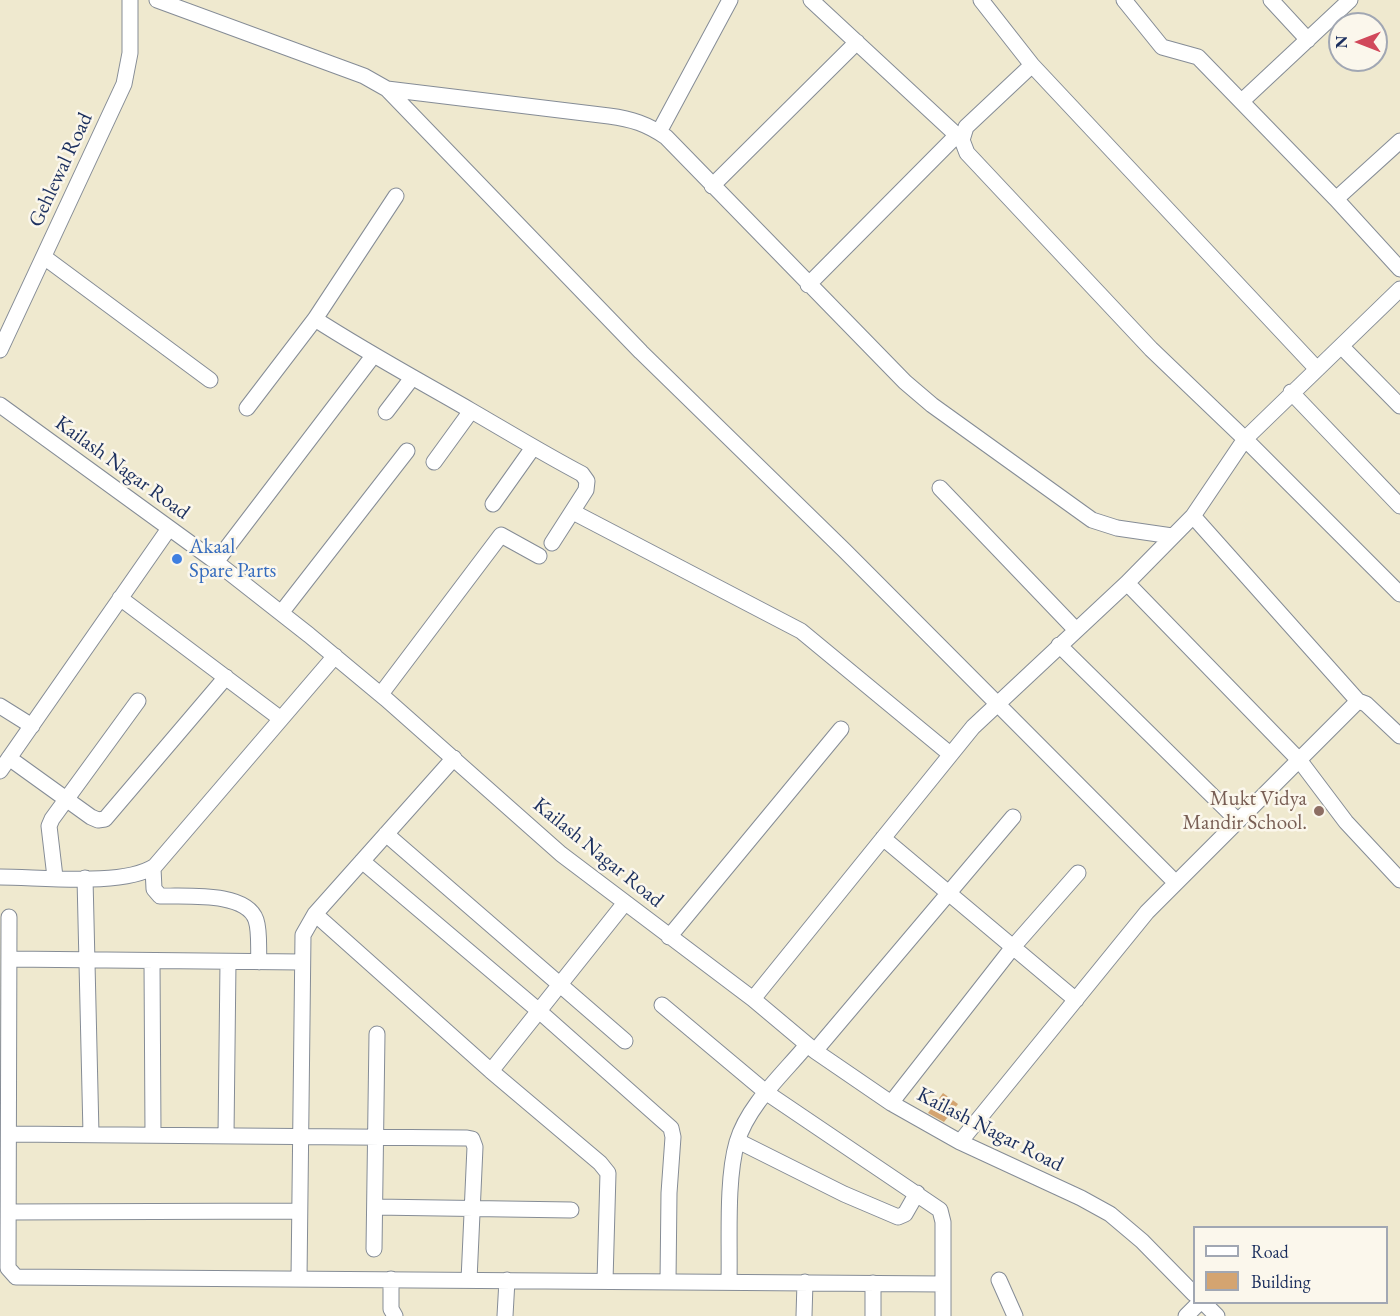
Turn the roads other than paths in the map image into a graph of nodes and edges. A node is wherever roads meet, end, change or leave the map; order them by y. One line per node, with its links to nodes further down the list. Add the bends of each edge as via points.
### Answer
1 (130, 0): 20 (street, Gehlewal Road, via 130,53 124,84)
2 (157, 0): 12 (street, via 364,76)
3 (730, 0): 14 (street)
4 (811, 0): 10 (street)
5 (981, 0): 11 (street)
6 (1124, 0): 13 (street, via 1162,47 1198,57)
7 (1271, 0): 9 (street)
8 (1350, 0): 9 (street)
9 (1308, 40): 13 (street)
10 (857, 42): 15 (street); 17 (street)
11 (1032, 65): 15 (street); 28 (street)
12 (387, 89): 14 (street, via 634,120); 62 (street, via 641,352)
13 (1242, 101): 19 (street)
14 (659, 132): 17 (street)
15 (959, 137): 22 (street); 37 (street, via 967,153 1150,349)
16 (1400, 141): 19 (street)
17 (712, 186): 22 (street)
18 (396, 196): 24 (street)
19 (1336, 199): 21 (street)
20 (44, 257): 26 (street, Gehlewal Road); 30 (street)
21 (1400, 269)
22 (808, 285): 47 (street, via 905,382 1076,511 1117,528)
23 (1400, 289): 25 (street)
24 (315, 319): 27 (street); 34 (street)
25 (1341, 346): 28 (street); 33 (street)
26 (0, 350)
27 (373, 356): 29 (street); 50 (street)
28 (1317, 368): 31 (street)
29 (412, 378): 35 (street); 36 (street)
30 (210, 380)
31 (1291, 392): 37 (street); 43 (street)
32 (0, 405): 46 (street, Kailash Nagar Road)
33 (1400, 406)
34 (247, 408)
35 (471, 411): 38 (street); 40 (street)
36 (386, 412)
37 (1245, 439): 45 (street); 52 (street)
38 (532, 449): 42 (street); 44 (street, via 582,474 587,481)
39 (406, 451): 54 (street)
40 (434, 462)
41 (940, 488): 55 (street)
42 (493, 504)
43 (1400, 506)
44 (573, 512): 48 (street); 68 (street, via 801,631)
45 (1193, 516): 47 (street); 61 (street)
46 (168, 530): 50 (street, Kailash Nagar Road); 53 (street)
47 (1173, 536): 51 (street)
48 (552, 543)
49 (539, 556): 59 (street, via 501,535)
50 (216, 562): 54 (street, Kailash Nagar Road)
51 (1127, 583): 55 (street); 70 (street)
52 (1400, 594)
53 (120, 598): 58 (street); 65 (street)
54 (281, 613): 57 (street, Kailash Nagar Road)
55 (1076, 630): 56 (street)
56 (1059, 645): 62 (street); 74 (street)
57 (334, 656): 59 (street, Kailash Nagar Road); 64 (street)
58 (226, 677): 64 (street); 72 (street, via 105,819 91,817)
59 (381, 694): 69 (street, Kailash Nagar Road)
60 (138, 701): 72 (street)
61 (1358, 701): 67 (street); 70 (street)
62 (998, 704): 68 (street); 84 (street)
63 (0, 706): 65 (street)
64 (281, 719): 78 (street)
65 (32, 726): 71 (street)
66 (841, 729): 89 (street)
67 (1400, 736)
68 (950, 754): 76 (street)
69 (453, 758): 75 (street); 86 (street, Kailash Nagar Road)
70 (1300, 761): 74 (street); 83 (street, via 1346,822)
71 (3, 764): 72 (street)
72 (66, 797): 81 (street, via 49,826)
73 (1013, 817): 85 (street)
74 (1238, 820): 84 (street)
75 (386, 834): 77 (street); 97 (street)
76 (883, 838): 85 (street); 98 (street)
77 (362, 861): 87 (street); 101 (street)
78 (153, 868): 82 (street, via 131,877); 95 (street, via 154,889 160,896 230,899 249,910 257,924)
79 (1078, 873): 90 (street)
80 (0, 877): 81 (street)
81 (55, 877): 82 (street)
82 (86, 878): 92 (street)
83 (1400, 880)
84 (1175, 882): 99 (street)
85 (949, 892): 90 (street); 104 (street)
86 (624, 904): 89 (street, Kailash Nagar Road); 97 (street)
87 (315, 914): 96 (street, via 303,934); 105 (street)
88 (9, 917): 91 (street)
89 (669, 937): 98 (street, Kailash Nagar Road)
90 (1013, 947): 99 (street); 107 (street)
91 (9, 959): 92 (street); 108 (street)
92 (89, 961): 93 (street); 109 (street)
93 (152, 962): 94 (street); 110 (street)
94 (228, 962): 95 (street); 111 (street)
95 (259, 962): 96 (street)
96 (301, 962): 112 (street)
97 (560, 985): 101 (street); 103 (street)
98 (753, 999): 104 (street, Kailash Nagar Road)
99 (1076, 1000): 115 (street)
100 (662, 1005): 106 (street)
101 (539, 1011): 105 (street); 129 (street, via 671,1128 674,1137)
102 (377, 1034): 113 (street)
103 (625, 1041)
104 (811, 1048): 106 (street); 107 (street, Kailash Nagar Road)
105 (491, 1071): 128 (street, via 608,1173)
106 (767, 1093): 114 (street); 116 (street)
107 (891, 1103): 115 (street, Kailash Nagar Road)
108 (9, 1134): 109 (street); 121 (street)
109 (91, 1134): 110 (street)
110 (153, 1134): 111 (street)
111 (226, 1135): 112 (street)
112 (299, 1135): 113 (street); 120 (street)
113 (377, 1135): 117 (street); 118 (street, via 472,1139)
114 (738, 1141): 116 (street, via 898,1217 905,1214); 130 (street, via 733,1164)
115 (960, 1142): 134 (street, Kailash Nagar Road, via 1110,1214 1142,1240)
116 (917, 1193): 133 (street, via 940,1210)
117 (375, 1207): 118 (street); 122 (street)
118 (472, 1208): 119 (street); 125 (street)
119 (571, 1210)
120 (298, 1211): 121 (street); 123 (street)
121 (9, 1212): 123 (street, via 8,1268 16,1276)
122 (374, 1249)
123 (299, 1279): 124 (street)
124 (391, 1279): 125 (street); 137 (street, via 391,1309)
125 (469, 1280): 126 (street)
126 (507, 1280): 128 (street); 138 (street)
127 (999, 1280): 142 (street)
128 (605, 1281): 129 (street)
129 (668, 1281): 130 (street)
130 (729, 1281): 131 (street)
131 (805, 1282): 132 (street); 139 (street)
132 (873, 1283): 133 (street); 140 (street)
133 (943, 1284): 141 (street)
134 (1193, 1293)
135 (1200, 1304): 143 (street)
136 (1204, 1304): 144 (street)
137 (395, 1316)
138 (505, 1316)
139 (804, 1316)
140 (873, 1316)
141 (943, 1316)
142 (1015, 1316)
143 (1186, 1316)
144 (1217, 1316)

